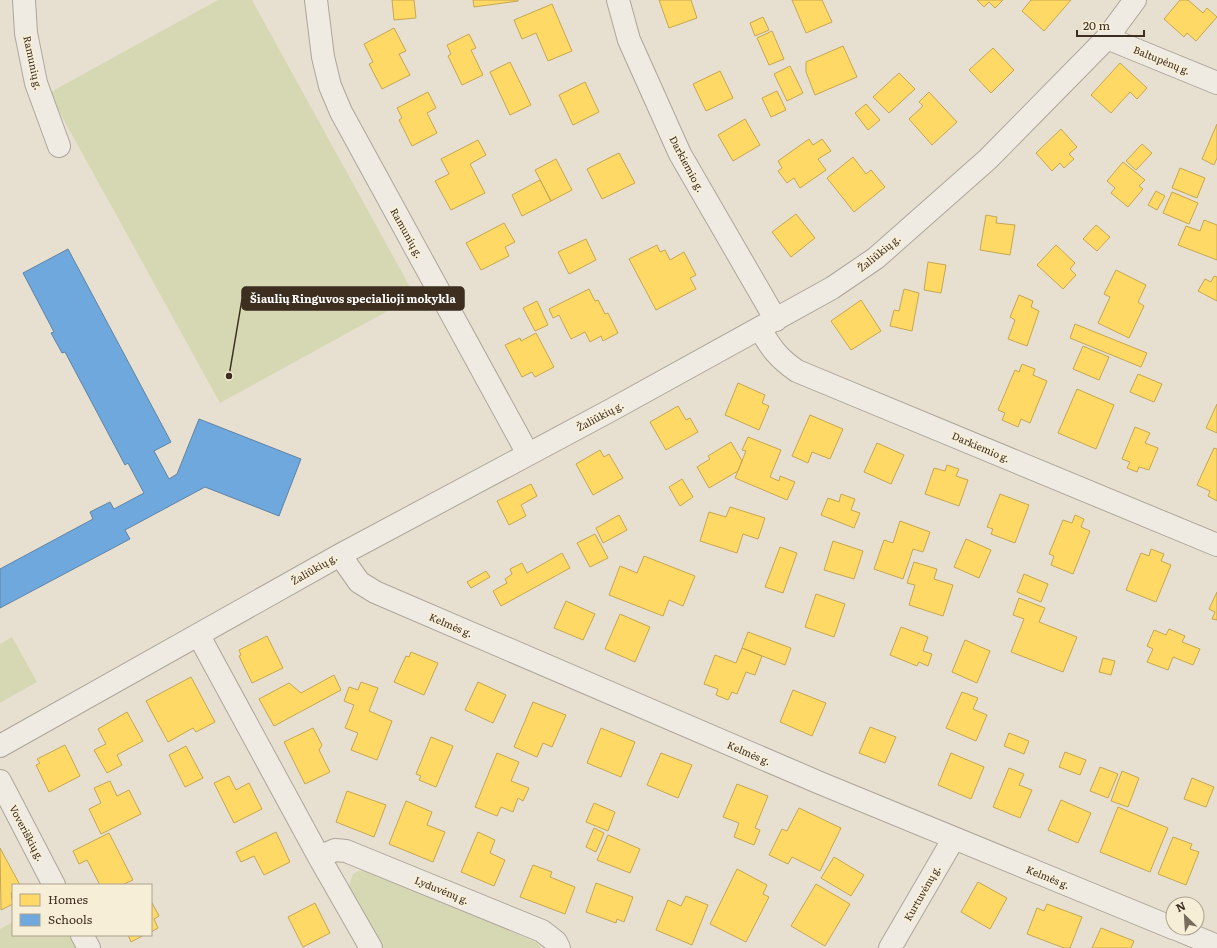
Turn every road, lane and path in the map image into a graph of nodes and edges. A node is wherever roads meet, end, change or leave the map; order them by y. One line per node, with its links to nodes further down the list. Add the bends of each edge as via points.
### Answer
1 (24, 0): 7 (street, Ramunių g., via 26,33 36,83)
2 (316, 0): 9 (street, Ramunių g., via 323,57 330,86 341,112)
3 (618, 0): 8 (street, Darkiemio g., via 629,40 680,154)
4 (1135, 0): 5 (street, Žaliūkių g.)
5 (1107, 38): 6 (street, Baltupėnų g.); 8 (street, Žaliūkių g., via 998,150 876,258 832,288)
6 (1217, 83)
7 (60, 146)
8 (768, 324): 9 (street, Žaliūkių g.); 10 (street, Darkiemio g., via 772,349 797,371)
9 (528, 454): 11 (street, Žaliūkių g.)
10 (1217, 545)
11 (340, 555): 12 (street, Žaliūkių g.); 15 (street, Kelmės g., via 359,582 376,592)
12 (198, 636): 13 (street, Žaliūkių g.); 16 (street)
13 (0, 746)
14 (0, 781): 17 (street, Voveriškių g.)
15 (954, 838): 18 (street, Kelmės g.); 25 (street, Kurtuvėnų g.)
16 (319, 857): 23 (street); 24 (street, Lyduvėnų g., via 335,850 346,851 542,931 556,942)
17 (53, 884)
18 (1165, 925)
19 (83, 936): 22 (street)
20 (1193, 936): 21 (street, Kelmės g.)
21 (1217, 946)
22 (89, 948)
23 (371, 948)
24 (559, 948)
25 (890, 948)

